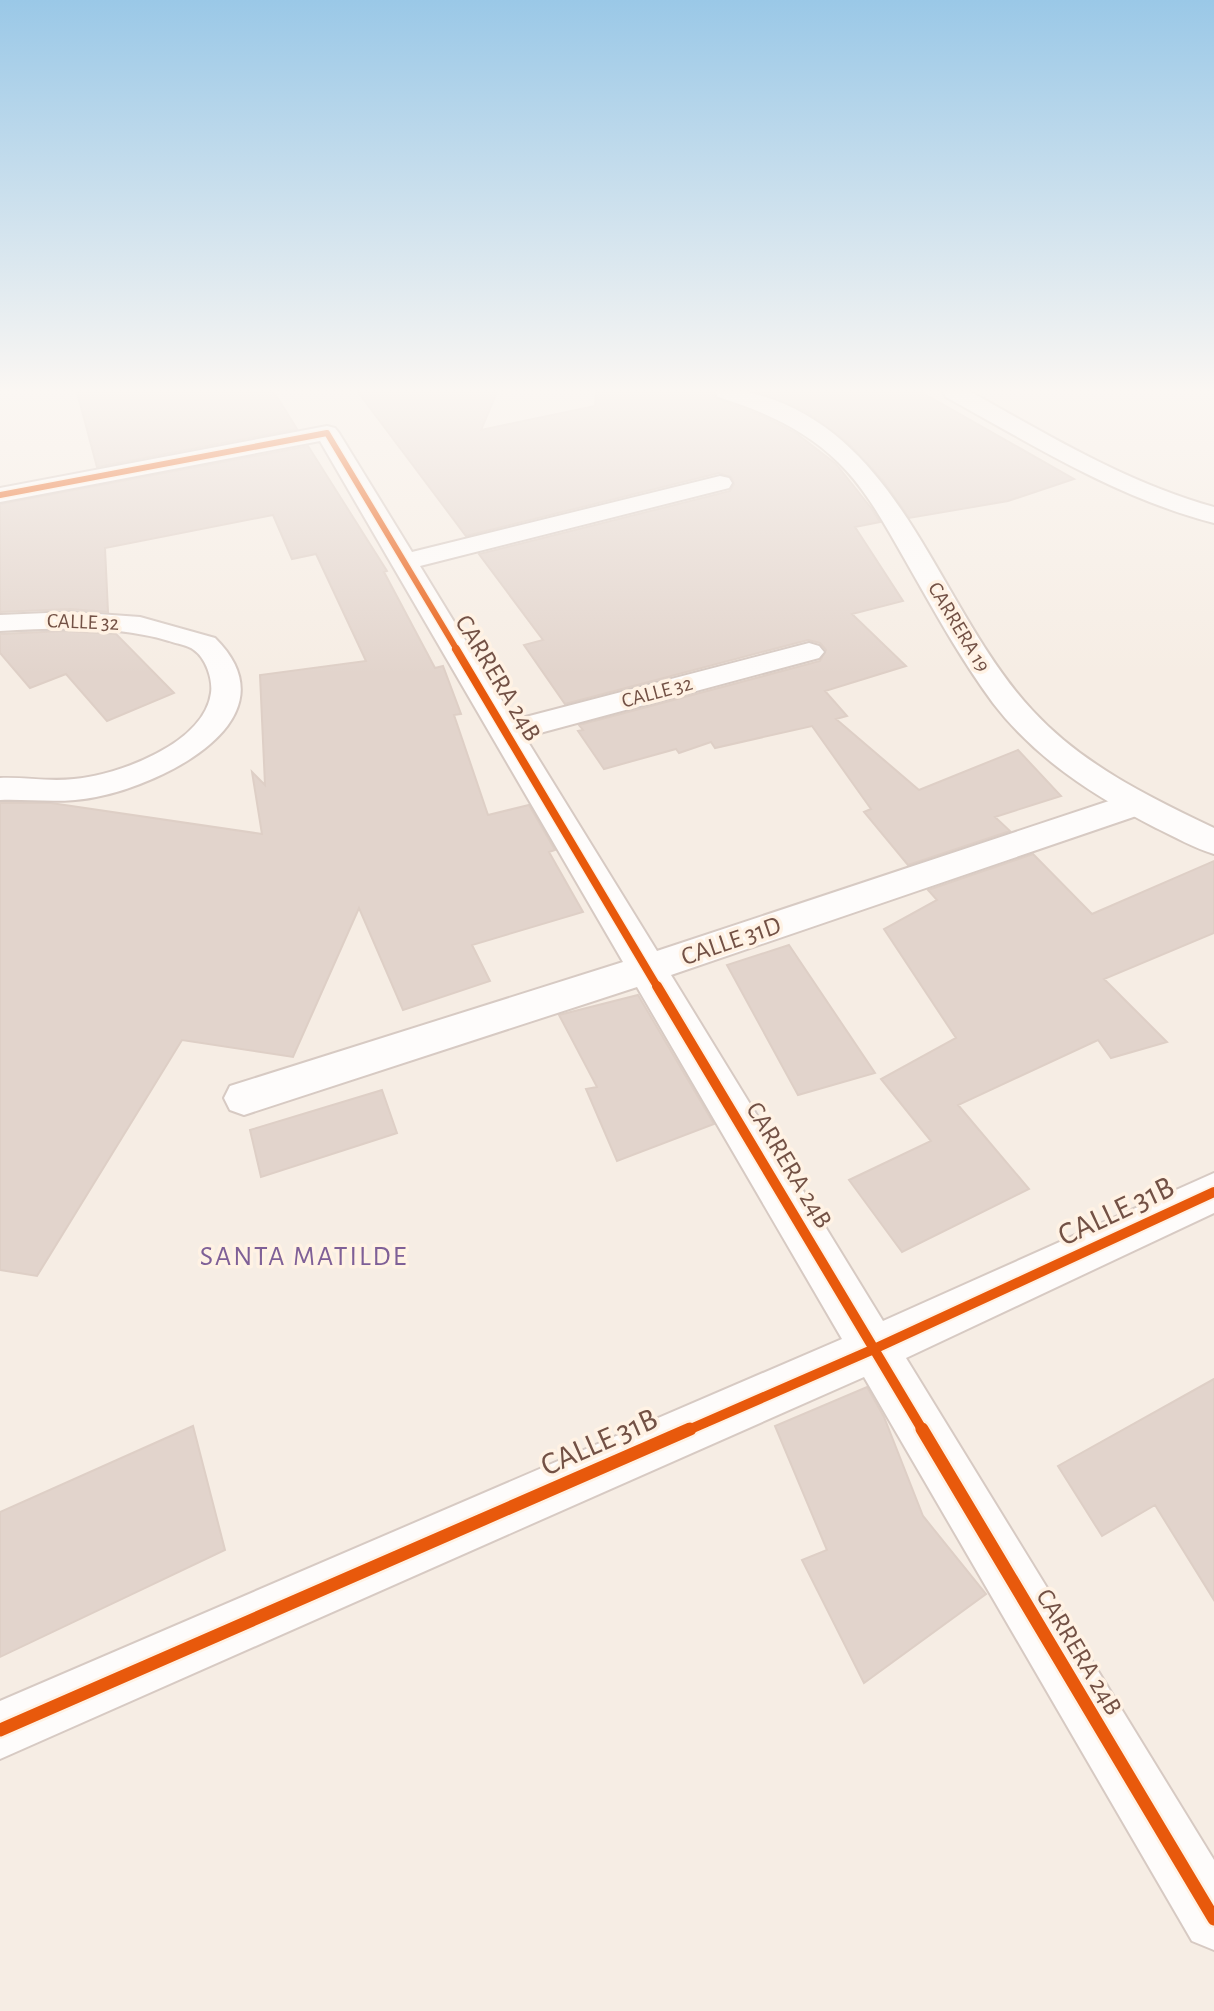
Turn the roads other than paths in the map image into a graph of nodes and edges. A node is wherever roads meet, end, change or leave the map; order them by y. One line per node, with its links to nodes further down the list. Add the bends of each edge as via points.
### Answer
1 (48, 486): 6 (street, CARRERA 24B)
2 (359, 486): 8 (street, CARRERA 24B)
3 (709, 486): 8 (street)
4 (870, 486): 13 (street, CARRERA 19, via 991,680 1021,719 1056,752)
5 (1130, 486): 7 (street)
6 (0, 495)
7 (1214, 515)
8 (404, 562): 11 (street, CARRERA 24B)
9 (0, 623): 12 (street, CALLE 32, via 122,623 172,632 205,643 228,684 221,711 202,738 169,760 122,780 82,789)
10 (809, 652): 11 (street, CALLE 32)
11 (505, 732): 15 (street, CARRERA 24B)
12 (0, 789)
13 (1136, 804): 14 (street, CARRERA 19); 15 (street, CALLE 31D)
14 (1214, 842)
15 (647, 970): 16 (street, CALLE 31D); 18 (street, CARRERA 24B)
16 (244, 1098)
17 (1214, 1192): 18 (street, CALLE 31B)
18 (874, 1349): 19 (street, CALLE 31B); 20 (street, CARRERA 24B)
19 (0, 1730)
20 (1214, 1919)

